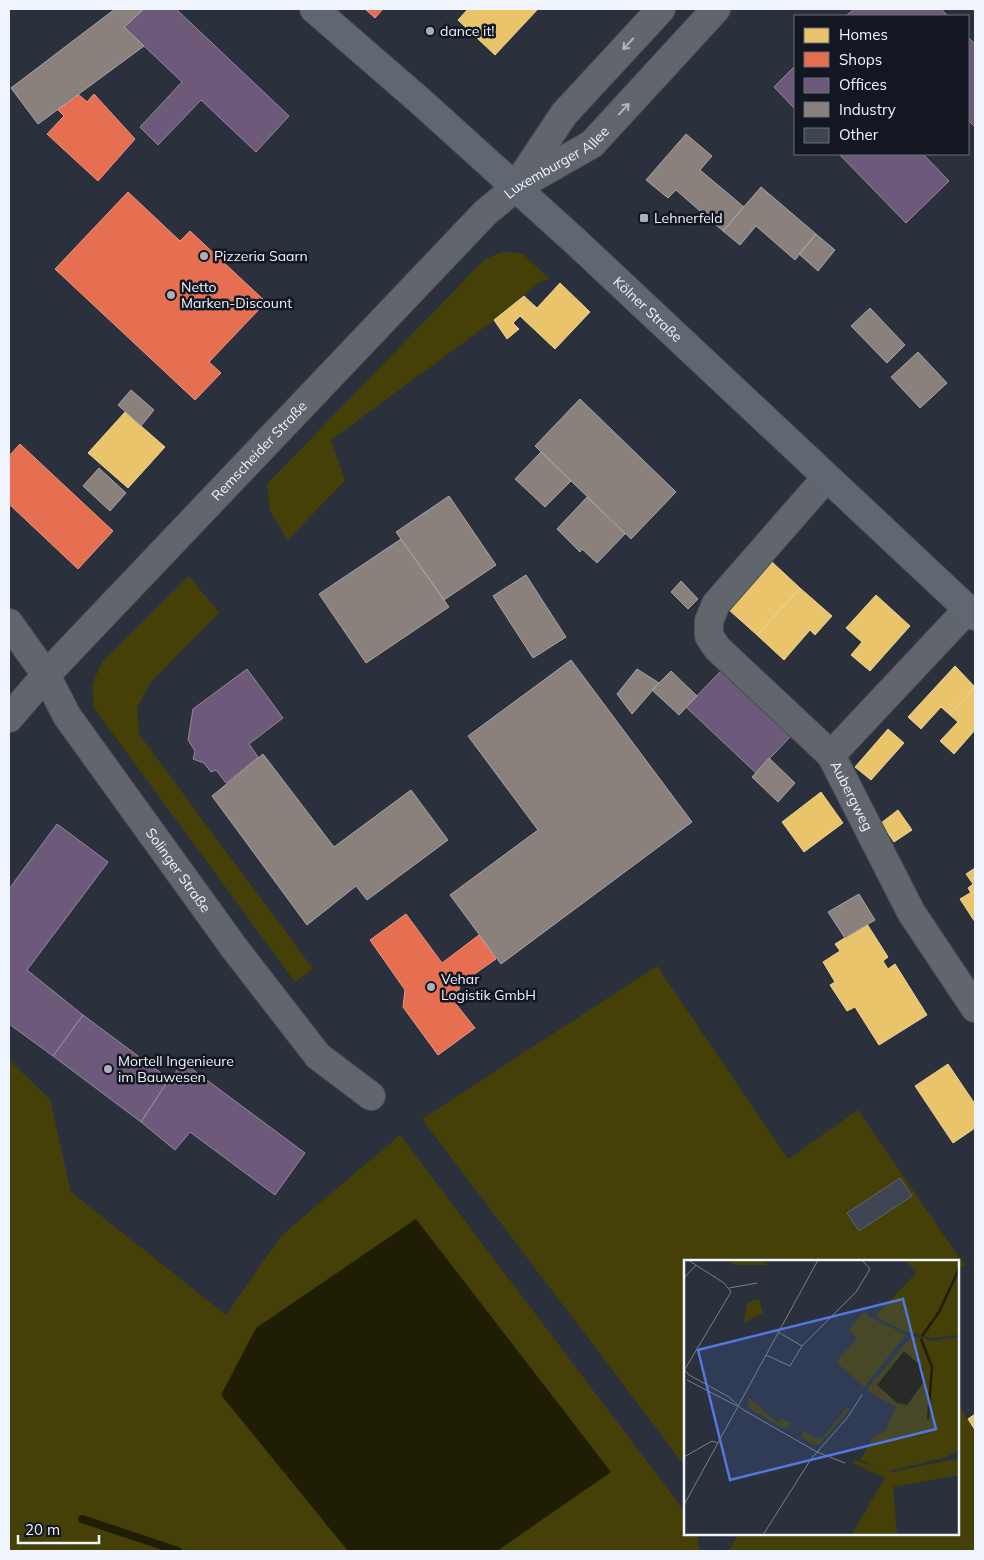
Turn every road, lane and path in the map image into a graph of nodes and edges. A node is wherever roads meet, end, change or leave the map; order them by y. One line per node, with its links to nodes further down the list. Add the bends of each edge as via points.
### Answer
1 (314, 9): 4 (main road, Kölner Straße)
2 (661, 9): 4 (street, Luxemburger Allee, one-way to 4, via 564,114)
3 (704, 14): 4 (street, Luxemburger Allee, one-way to 3, via 592,144)
4 (514, 188): 5 (main road, Kölner Straße); 8 (street, Remscheider Straße, via 468,231)
5 (826, 478): 6 (main road, Kölner Straße); 10 (street, via 716,604 709,621 709,636 738,669)
6 (972, 613): 10 (street, Aubergweg)
7 (9, 623): 8 (street, Solinger Straße)
8 (46, 675): 9 (street, Remscheider Straße); 12 (street, Solinger Straße, via 67,716 246,964 318,1056)
9 (9, 718)
10 (831, 755): 11 (street, Aubergweg, via 911,912)
11 (975, 1008)
12 (371, 1096)

